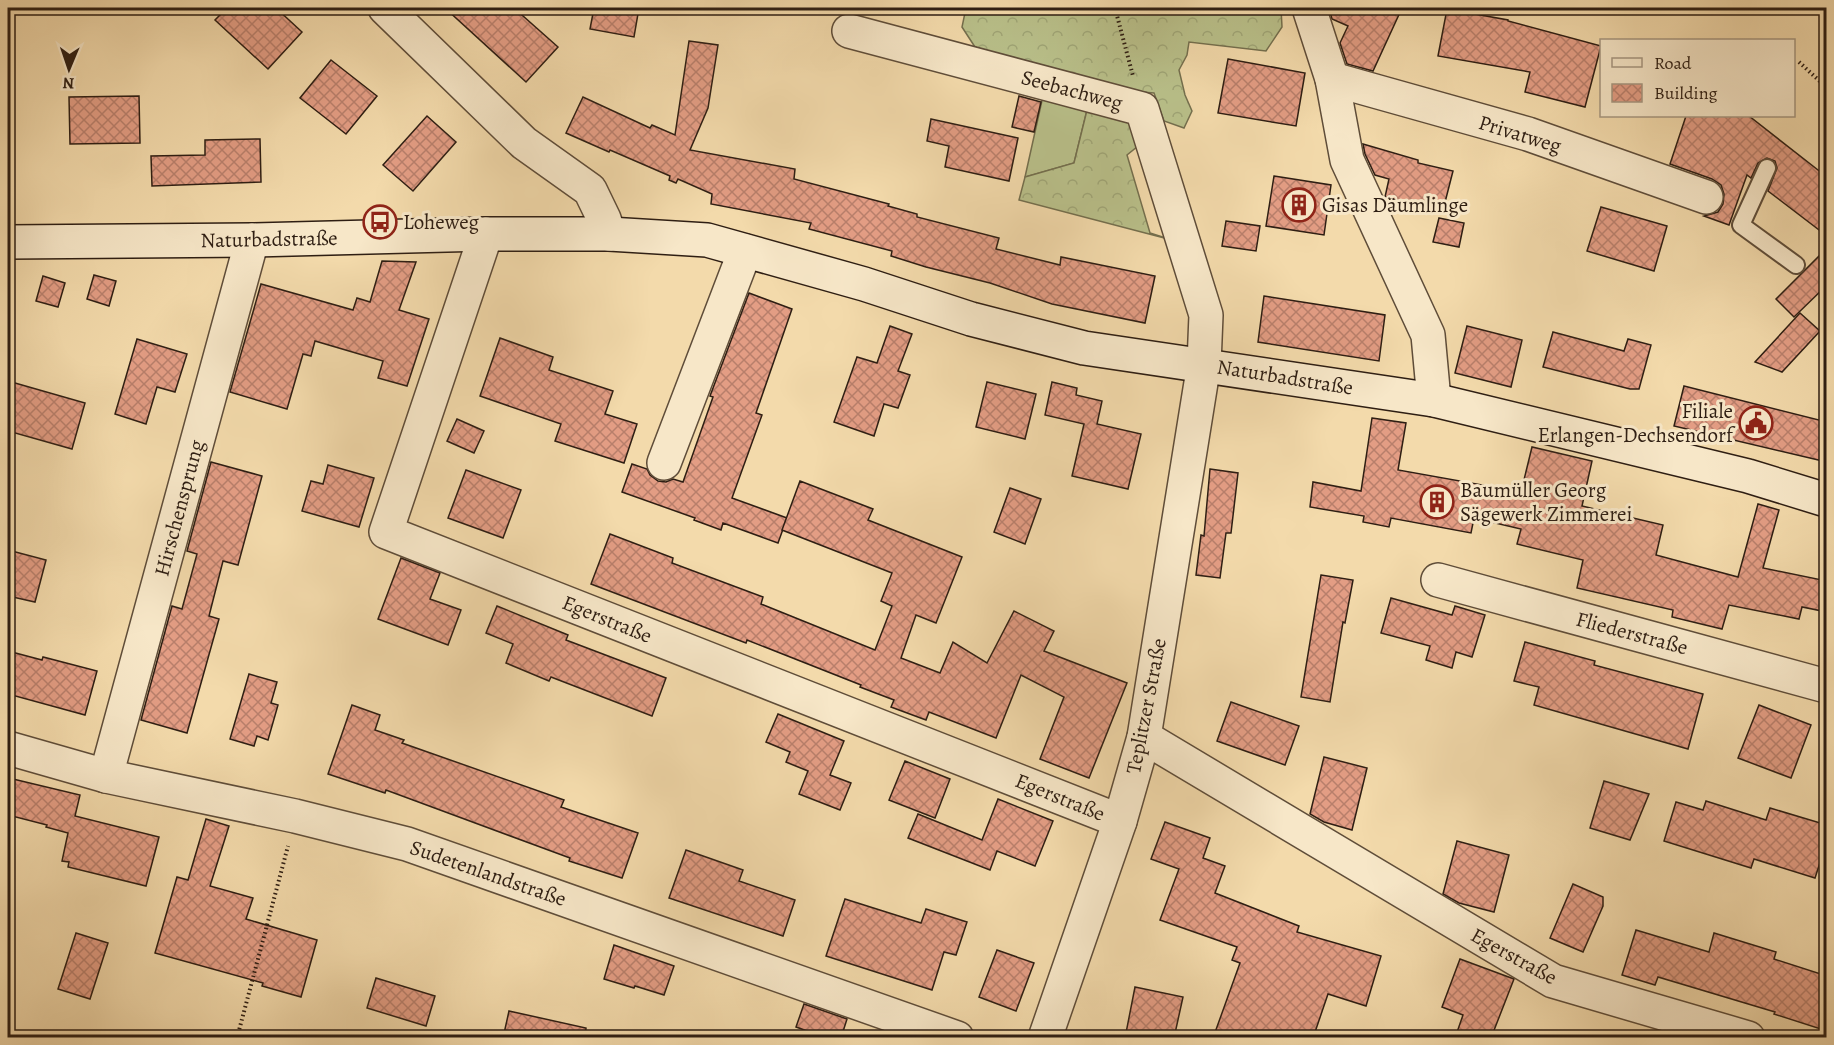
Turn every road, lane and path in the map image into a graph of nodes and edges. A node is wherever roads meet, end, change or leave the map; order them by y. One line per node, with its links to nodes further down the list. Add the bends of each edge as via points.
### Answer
1 (385, 8): 12 (street, via 524,143 590,190)
2 (1115, 8): 8 (path)
3 (1309, 8): 6 (street)
4 (849, 31): 8 (street, Seebachweg)
5 (1799, 62): 7 (path)
6 (1332, 80): 10 (street, Privatweg, via 1528,134); 18 (street, via 1347,160 1428,336)
7 (1827, 87)
8 (1142, 109): 17 (street, Seebachweg, via 1206,315)
9 (1767, 168): 16 (lane, via 1741,225)
10 (1706, 197)
11 (486, 234): 12 (street, Naturbadstraße); 13 (street, Naturbadstraße); 27 (street, Egerstraße, via 386,532)
12 (609, 234): 15 (street, Naturbadstraße, via 707,240)
13 (252, 240): 14 (street, Naturbadstraße); 25 (street, Hirschensprung)
14 (8, 242)
15 (745, 251): 17 (street, Naturbadstraße, via 971,319 1084,348); 19 (street)
16 (1796, 265)
17 (1204, 364): 18 (street, Naturbadstraße); 23 (street, Teplitzer Straße)
18 (1434, 400): 20 (street, Naturbadstraße, via 1748,476)
19 (664, 463)
20 (1827, 500)
21 (1438, 580): 22 (street, Fliederstraße)
22 (1827, 686)
23 (1144, 737): 27 (street, Teplitzer Straße); 31 (street, Egerstraße, via 1553,981)
24 (8, 748): 25 (street, Sudetenlandstraße)
25 (106, 776): 26 (street, Sudetenlandstraße)
26 (295, 816): 28 (path); 29 (street, Sudetenlandstraße, via 407,844)
27 (1120, 821): 30 (street, Teplitzer Straße)
28 (237, 1038)
29 (957, 1038)
30 (1045, 1038)
31 (1748, 1038)

